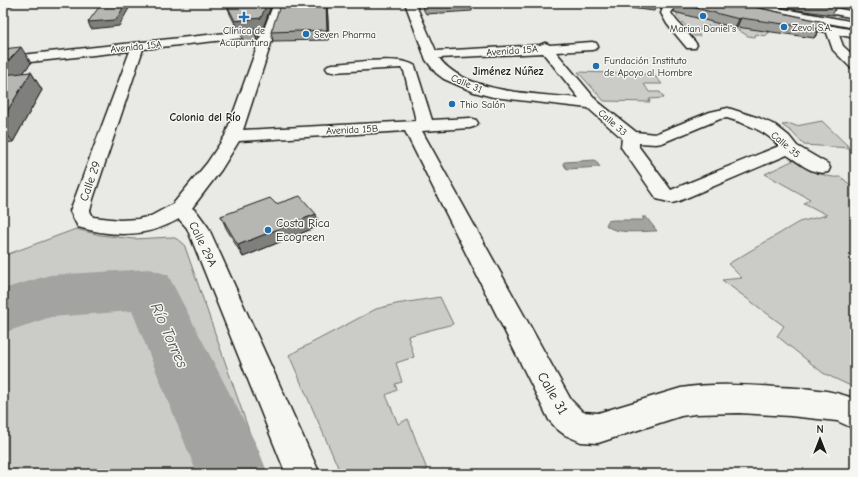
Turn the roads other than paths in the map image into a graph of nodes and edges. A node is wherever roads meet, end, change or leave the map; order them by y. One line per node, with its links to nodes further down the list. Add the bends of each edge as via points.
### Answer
1 (3, 3): 2 (main road)
2 (8, 3)
3 (279, 3): 14 (main road, Calle 29A)
4 (410, 3): 20 (main road)
5 (680, 3): 16 (main road, via 668,8 666,13 670,22)
6 (749, 3): 12 (main road)
7 (774, 3): 11 (main road)
8 (792, 3): 10 (main road)
9 (737, 9): 13 (main road)
10 (855, 15)
11 (855, 19)
12 (855, 25)
13 (832, 30): 15 (main road); 22 (main road, via 837,47)
14 (269, 32): 17 (main road, Avenida 15A); 28 (main road, Calle 29A)
15 (855, 34)
16 (691, 45)
17 (138, 46): 21 (main road, Avenida 15A); 32 (main road, Calle 29, via 80,211 85,222 106,228 132,228 155,222)
18 (592, 46): 19 (main road, Avenida 15A)
19 (545, 48): 20 (main road, Avenida 15A); 25 (main road, Calle 33)
20 (434, 60): 24 (main road, Avenida 15A); 25 (main road, Calle 31, via 441,70 458,80 492,93)
21 (3, 61)
22 (855, 64)
23 (333, 68): 24 (main road, Avenida 15A, via 398,64)
24 (408, 68): 27 (main road, Calle 31)
25 (592, 104): 29 (main road, Calle 33)
26 (470, 123): 27 (main road, Avenida 15B)
27 (418, 126): 28 (main road, Avenida 15B); 33 (main road, Calle 31, via 560,410 577,426 598,428 695,400 790,402 839,407)
28 (233, 136): 32 (main road, Calle 29A, via 214,166)
29 (631, 137): 30 (main road, Calle 35, via 656,139 716,114 728,113 769,129 783,140); 30 (main road, Calle 33, via 630,147 664,195 672,197)
30 (787, 147): 31 (main road, Calle 35)
31 (821, 168)
32 (180, 209): 34 (main road, Calle 29A, via 190,217 197,228)
33 (855, 414)
34 (303, 474)

